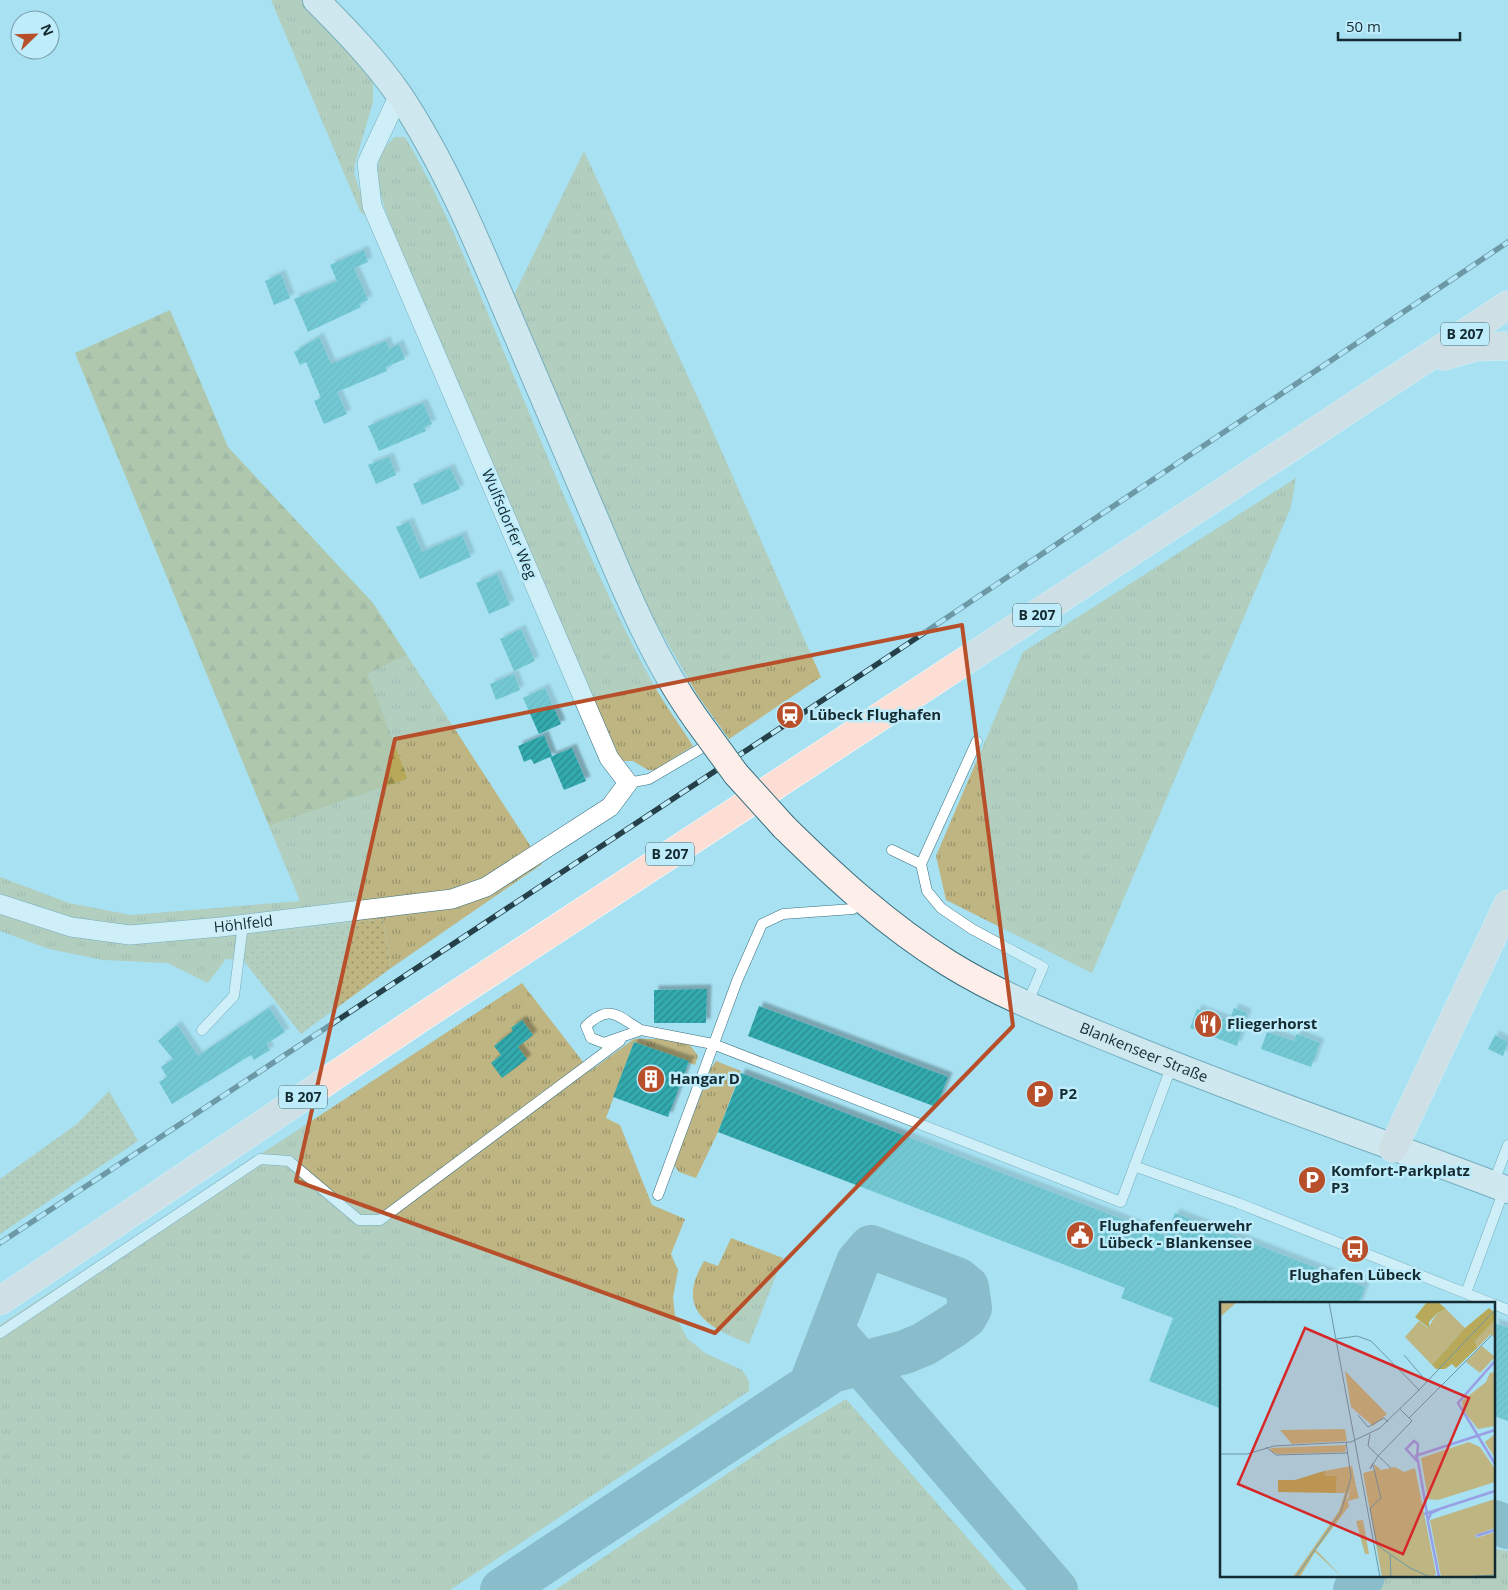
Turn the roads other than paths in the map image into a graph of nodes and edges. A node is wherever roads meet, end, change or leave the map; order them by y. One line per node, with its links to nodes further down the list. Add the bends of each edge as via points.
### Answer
1 (316, 0): 2 (street, via 344,28)
2 (399, 95): 8 (street, Wulfsdorfer Weg, via 367,163 372,206 609,758); 11 (street, Blankenseer Straße, bridge, via 454,192 626,591 664,671 736,774 784,827)
3 (1508, 306): 5 (main road, B 207)
4 (1508, 346): 5 (main road, via 1476,347)
5 (1421, 363): 27 (main road, B 207, via 500,965)
6 (718, 738): 8 (lane, via 649,779)
7 (977, 741): 10 (lane)
8 (628, 783): 14 (street, Höhlfeld, via 610,807 486,887 452,899)
9 (892, 850): 10 (lane)
10 (921, 864): 15 (lane, via 927,891 941,908 972,929 1044,967)
11 (861, 901): 15 (street, Blankenseer Straße, via 949,964); 19 (lane, via 853,909 783,914 762,924)
12 (0, 904): 14 (street, Höhlfeld, via 71,927 130,934)
13 (1508, 904): 22 (main road)
14 (243, 924): 16 (lane, via 234,996)
15 (1027, 1005): 20 (street, Blankenseer Straße)
16 (202, 1030)
17 (641, 1030): 18 (lane); 18 (lane, via 612,1013 598,1014 586,1026 591,1038 604,1043); 19 (lane)
18 (627, 1036): 31 (lane, via 380,1220 359,1220 289,1160 260,1159)
19 (713, 1044): 23 (lane, via 1121,1202); 25 (lane)
20 (1172, 1065): 22 (street, Blankenseer Straße); 23 (lane)
21 (1508, 1145): 24 (lane)
22 (1393, 1148): 24 (street, Blankenseer Straße)
23 (1134, 1166): 26 (lane)
24 (1502, 1188): 26 (lane)
25 (658, 1194)
26 (1466, 1293): 28 (lane)
27 (0, 1301)
28 (1488, 1302)
29 (1496, 1305): 30 (lane)
30 (1508, 1310)
31 (0, 1333)

